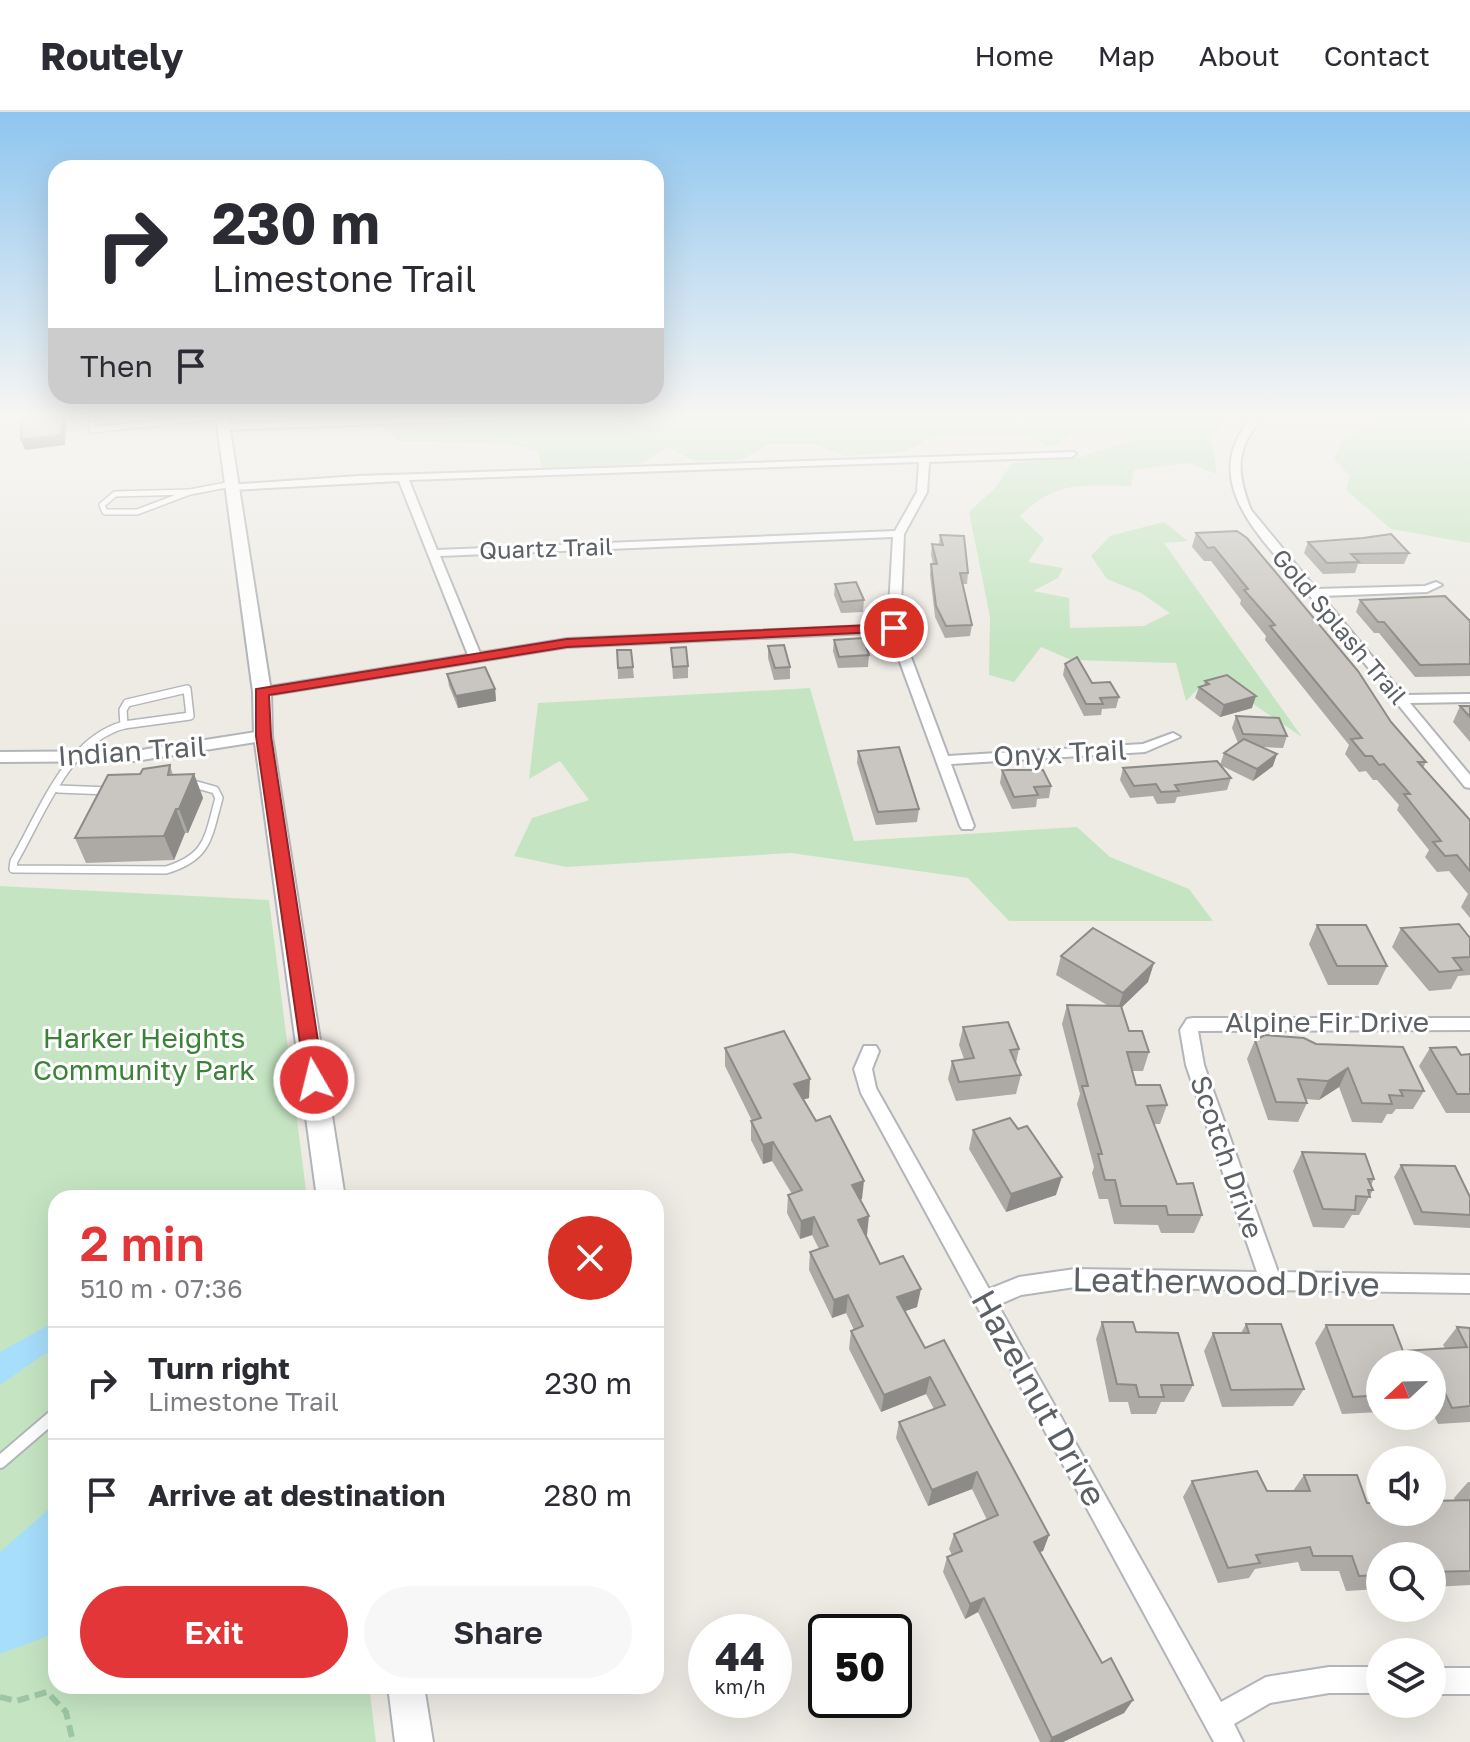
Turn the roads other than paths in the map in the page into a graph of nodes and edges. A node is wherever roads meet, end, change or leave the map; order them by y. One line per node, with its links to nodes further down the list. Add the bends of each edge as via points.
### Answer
1 (150, 493): 2 (lane, via 115,494 102,505 105,512 122,513)
2 (188, 493)
3 (233, 493): 13 (main road)
4 (409, 493): 8 (street)
5 (921, 493): 7 (street)
6 (1239, 493): 10 (street, Gold Splash Trail, via 1246,511)
7 (899, 534): 8 (street, Quartz Trail); 11 (street)
8 (432, 553): 12 (street)
9 (1436, 585): 10 (street)
10 (1310, 593): 15 (street, Gold Splash Trail)
11 (894, 628): 12 (street, via 567,643); 21 (street)
12 (475, 657): 13 (street)
13 (262, 692): 17 (main road)
14 (1470, 698): 15 (street)
15 (1399, 699): 23 (street, Gold Splash Trail)
16 (124, 727): 16 (lane, via 190,716 187,689 127,703); 19 (lane, via 93,737)
17 (263, 736): 19 (street, Indian Trail, via 189,750); 30 (main road)
18 (1173, 737): 21 (street, Onyx Trail, via 1145,748)
19 (78, 756): 20 (street, Indian Trail); 24 (lane)
20 (0, 757)
21 (944, 760): 26 (street)
22 (183, 781): 24 (lane, via 215,790 219,798 202,854 190,864 166,870 13,869)
23 (1470, 784)
24 (58, 789): 25 (lane)
25 (122, 790)
26 (967, 826)
27 (1470, 1024): 28 (street, Alpine Fir Drive, via 1203,1021)
28 (1189, 1030): 31 (street, Scotch Drive, via 1195,1065)
29 (870, 1051): 33 (street, Hazelnut Drive, via 863,1069 867,1088)
30 (330, 1190)
31 (1271, 1282): 32 (street, Leatherwood Drive); 33 (street, Leatherwood Drive, via 1075,1278 1019,1286)
32 (1470, 1284)
33 (985, 1301): 40 (street, Hazelnut Drive)
34 (48, 1421): 35 (lane)
35 (0, 1462)
36 (1366, 1680): 40 (street, via 1266,1690)
37 (1446, 1681): 38 (street)
38 (1470, 1681)
39 (407, 1694): 41 (main road)
40 (1223, 1731)
41 (414, 1742)

